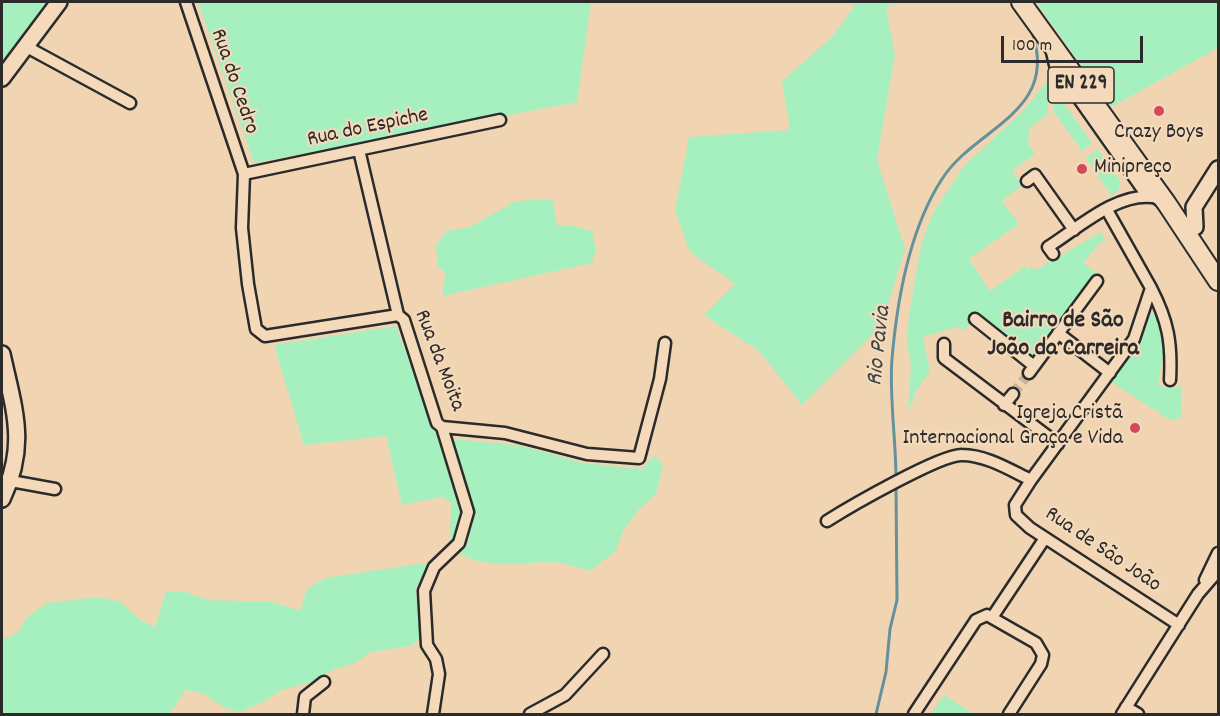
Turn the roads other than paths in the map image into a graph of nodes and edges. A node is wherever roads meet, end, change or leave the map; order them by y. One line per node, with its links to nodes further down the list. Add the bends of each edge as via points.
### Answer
1 (59, 2): 5 (street)
2 (186, 2): 11 (street, Rua do Cedro)
3 (1021, 2): 4 (main road, EN 229)
4 (1051, 44): 12 (street, via 1055,65); 15 (main road, EN 229)
5 (25, 46): 6 (street); 7 (street)
6 (2, 78)
7 (130, 103)
8 (500, 120): 9 (street, Rua do Espiche)
9 (359, 150): 11 (street, Rua do Espiche); 25 (street, Rua da Moita)
10 (1218, 168): 14 (street)
11 (244, 174): 25 (street, via 242,228 252,314 260,334 331,328)
12 (1132, 174): 15 (street, via 1143,190); 16 (street, via 1130,189)
13 (1027, 181): 19 (street, via 1035,176)
14 (1206, 186): 15 (street, via 1188,201 1176,204); 18 (street, via 1192,212)
15 (1164, 200): 16 (street, via 1136,196); 18 (main road, EN 229); 23 (main road, EN 229)
16 (1120, 202): 17 (street)
17 (1107, 210): 19 (street); 24 (street)
18 (1196, 227): 21 (main road, EN 229)
19 (1074, 231): 20 (street, via 1048,247)
20 (1053, 254)
21 (1218, 258)
22 (1097, 281): 27 (street)
23 (1218, 281)
24 (1151, 288): 31 (street, Rua de São João, via 1134,339); 32 (street, via 1170,334)
25 (398, 315): 35 (street, Rua da Moita, via 404,320 437,423)
26 (975, 319): 27 (street, via 1032,370)
27 (1058, 333): 31 (street)
28 (665, 343): 35 (street, Rua da Moita, via 660,379 639,458 587,454 514,435)
29 (944, 344): 34 (street, via 944,358)
30 (2, 354): 38 (street, via 17,428 18,447)
31 (1110, 373): 36 (street, Rua de São João)
32 (1170, 380)
33 (1013, 394): 34 (street)
34 (1004, 405): 36 (street)
35 (442, 427): 52 (street, via 468,512 459,543 434,567 424,591 428,645 439,674)
36 (1058, 444): 37 (street, Rua de São João)
37 (1031, 480): 41 (street, via 976,456 959,454 921,468); 42 (street, Rua de São João, via 1015,505 1016,515)
38 (11, 481): 39 (street); 40 (street)
39 (55, 489)
40 (2, 500)
41 (827, 521)
42 (1045, 538): 46 (street); 47 (street, Rua de São João)
43 (1218, 553): 45 (street)
44 (1218, 571): 45 (street)
45 (1198, 594): 47 (street)
46 (993, 616): 54 (street, via 976,620); 55 (street, via 1036,643 1043,655)
47 (1179, 625): 50 (street)
48 (603, 654): 53 (street, via 565,695)
49 (324, 682): 51 (street, via 305,697)
50 (1124, 711): 56 (street)
51 (303, 714)
52 (433, 714)
53 (530, 714)
54 (914, 714)
55 (1009, 714)
56 (1138, 714)

